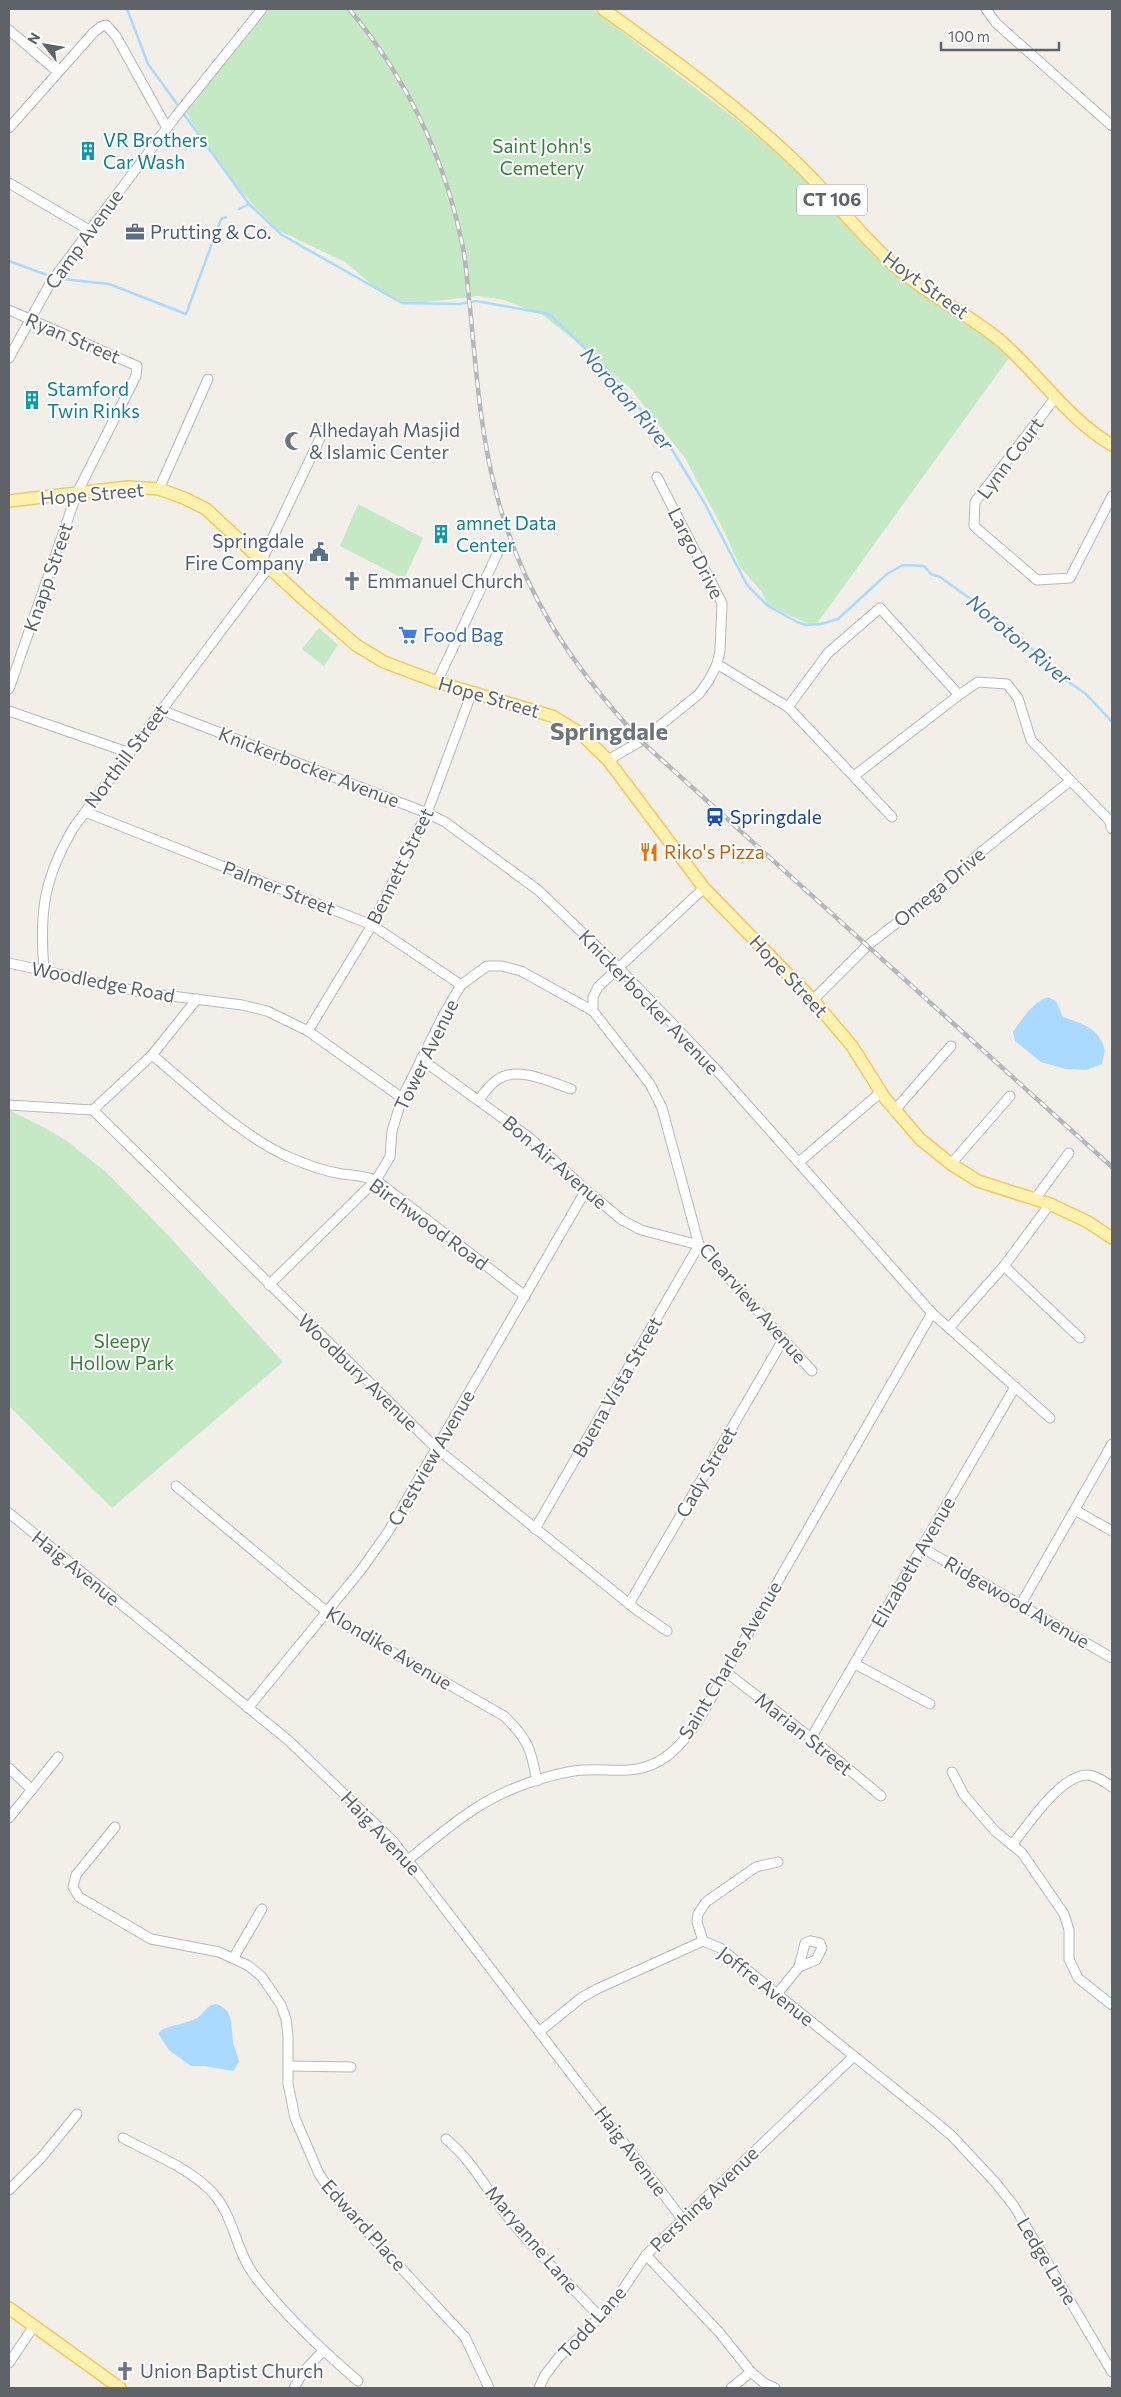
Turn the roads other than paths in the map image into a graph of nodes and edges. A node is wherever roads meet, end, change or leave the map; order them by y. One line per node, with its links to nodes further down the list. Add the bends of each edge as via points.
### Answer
1 (262, 9): 8 (street, Camp Avenue)
2 (603, 9): 16 (main road, Hoyt Street / CT 106, via 724,100 798,164 898,269 973,319)
3 (986, 9): 6 (street, via 996,23)
4 (9, 30): 5 (street)
5 (58, 72): 7 (street); 8 (street, via 94,32 102,26 110,26)
6 (1112, 126)
7 (9, 128)
8 (166, 128): 10 (street, Camp Avenue)
9 (9, 183): 10 (street)
10 (89, 230): 12 (street, Camp Avenue, via 50,282)
11 (9, 310): 12 (street, Ryan Street)
12 (29, 318): 13 (street, Camp Avenue); 14 (street, Ryan Street)
13 (9, 358)
14 (137, 366): 21 (street, Knapp Street, via 136,376)
15 (208, 379): 20 (street)
16 (1056, 397): 18 (main road, Hoyt Street / CT 106); 22 (street, Lynn Court, via 975,502 974,526 1037,580 1070,578)
17 (324, 430): 25 (street, Northill Street)
18 (1112, 445)
19 (657, 477): 26 (street, Largo Drive, via 722,603)
20 (159, 489): 21 (main road, Hope Street, via 128,487); 25 (main road, Hope Street, via 206,509)
21 (77, 493): 23 (main road, Hope Street); 28 (street, Knapp Street)
22 (1112, 496)
23 (9, 501)
24 (499, 550): 27 (street)
25 (266, 564): 27 (main road, Hope Street, via 356,645 384,662); 32 (street, Northill Street)
26 (717, 664): 31 (street); 35 (street, Largo Drive, via 704,688 679,711 641,741)
27 (437, 682): 29 (main road, Hope Street)
28 (9, 689)
29 (472, 692): 35 (main road, Hope Street, via 552,716 580,733); 39 (street, Bennett Street)
30 (958, 695): 31 (street, via 880,608 828,654); 36 (street); 37 (street, via 978,682 1007,684 1018,698 1031,740)
31 (788, 707): 36 (street)
32 (161, 710): 34 (street, Northill Street); 39 (street, Knickerbocker Avenue)
33 (9, 711): 34 (street)
34 (130, 753): 38 (street, Northill Street)
35 (608, 760): 42 (main road, Hope Street)
36 (854, 776): 40 (street)
37 (1070, 781): 41 (street, via 1109,820); 49 (street, Omega Drive, via 867,946)
38 (85, 812): 43 (street, Palmer Street); 46 (street, Northill Street, via 63,845 48,882 42,918)
39 (427, 814): 43 (street, Bennett Street); 45 (street, Knickerbocker Avenue, via 445,822 538,890)
40 (892, 816)
41 (1112, 829)
42 (704, 888): 45 (street); 49 (main road, Hope Street)
43 (372, 924): 47 (street, Palmer Street); 51 (street, Bennett Street)
44 (9, 963): 46 (street, Woodledge Road)
45 (619, 968): 50 (street, via 598,987 593,997); 64 (street, Knickerbocker Avenue)
46 (44, 970): 48 (street, Woodledge Road, via 140,992)
47 (461, 985): 50 (street, Tower Avenue, via 487,966 512,967); 54 (street, Tower Avenue)
48 (197, 999): 51 (street, Woodledge Road, via 267,1011); 53 (street)
49 (813, 1000): 56 (main road, Hope Street, via 852,1046)
50 (593, 1011): 71 (street, Clearview Avenue, via 650,1084 662,1108)
51 (308, 1031): 58 (street, Woodledge Road)
52 (951, 1046): 62 (street)
53 (152, 1055): 61 (street); 66 (street, Birchwood Road, via 270,1148 312,1166)
54 (421, 1059): 58 (street, Tower Avenue); 59 (street, Bon Air Avenue)
55 (571, 1089): 59 (street, via 529,1076 506,1074 490,1085)
56 (880, 1093): 62 (main road, Hope Street); 64 (street)
57 (1010, 1096): 65 (street)
58 (402, 1098): 66 (street, Tower Avenue, via 394,1121 390,1156)
59 (479, 1100): 67 (street, Bon Air Avenue, via 530,1138)
60 (9, 1105): 61 (street)
61 (93, 1110): 73 (street, Woodbury Avenue)
62 (894, 1111): 65 (main road, Hope Street)
63 (1069, 1153): 68 (street)
64 (799, 1162): 75 (street, Knickerbocker Avenue)
65 (951, 1164): 68 (main road, Hope Street, via 978,1181)
66 (376, 1180): 73 (street, Tower Avenue); 74 (street, Birchwood Road)
67 (586, 1190): 71 (street, Bon Air Avenue, via 622,1220 641,1230); 74 (street, Crestview Avenue)
68 (1036, 1199): 69 (main road, Hope Street)
69 (1050, 1204): 70 (main road, Hope Street); 72 (street)
70 (1112, 1238)
71 (699, 1245): 78 (street, Clearview Avenue); 87 (street, Buena Vista Street)
72 (1004, 1266): 76 (street); 77 (street)
73 (269, 1285): 83 (street, Woodbury Avenue)
74 (526, 1296): 83 (street, Crestview Avenue)
75 (932, 1313): 76 (street, Knickerbocker Avenue); 96 (street, Saint Charles Avenue)
76 (949, 1328): 80 (street, Knickerbocker Avenue)
77 (1080, 1338)
78 (783, 1340): 79 (street, Clearview Avenue); 90 (street, Cady Street)
79 (812, 1371)
80 (1015, 1387): 81 (street, Knickerbocker Avenue); 89 (street, Elizabeth Avenue)
81 (1050, 1418)
82 (1112, 1444): 85 (street)
83 (437, 1449): 87 (street, Woodbury Avenue); 92 (street, Crestview Avenue, via 388,1532)
84 (176, 1486): 92 (street, Klondike Avenue)
85 (1075, 1510): 88 (street); 91 (street)
86 (9, 1513): 98 (street, Haig Avenue)
87 (534, 1529): 90 (street, Woodbury Avenue)
88 (1112, 1531)
89 (921, 1547): 91 (street, Ridgewood Avenue); 95 (street, Elizabeth Avenue)
90 (629, 1604): 93 (street, Woodbury Avenue)
91 (1021, 1604): 94 (street, Ridgewood Avenue)
92 (327, 1612): 98 (street, Crestview Avenue); 103 (street, Klondike Avenue, via 504,1716 521,1732 532,1752)
93 (667, 1631)
94 (1112, 1658)
95 (855, 1664): 97 (street); 99 (street, Elizabeth Avenue)
96 (726, 1672): 99 (street, Marian Street); 103 (street, Saint Charles Avenue, via 692,1730 667,1756 651,1766 632,1771 593,1768)
97 (930, 1704)
98 (248, 1708): 110 (street, Haig Avenue, via 288,1740)
99 (811, 1738): 106 (street, Marian Street)
100 (58, 1757): 105 (street)
101 (9, 1768): 105 (street)
102 (952, 1772): 109 (street, via 964,1795 995,1831)
103 (538, 1781): 110 (street, Saint Charles Avenue, via 476,1807)
104 (1112, 1787): 109 (street, via 1088,1775 1064,1784)
105 (32, 1790): 107 (street)
106 (882, 1796)
107 (9, 1818)
108 (115, 1827): 114 (street, Edward Place, via 76,1876 73,1887 79,1897 152,1939 206,1948)
109 (1012, 1844): 117 (street, via 1030,1864 1064,1914 1069,1930 1069,1958 1078,1978)
110 (409, 1858): 118 (street, Haig Avenue)
111 (778, 1862): 113 (street, via 756,1867 706,1902 697,1922)
112 (262, 1909): 114 (street)
113 (703, 1941): 116 (street, Joffre Avenue, via 720,1948); 118 (street, Joffre Avenue, via 597,1989)
114 (234, 1957): 120 (street, Edward Place, via 262,1977 281,2006 288,2035)
115 (798, 1967): 116 (street)
116 (777, 1994): 119 (street, Joffre Avenue)
117 (1112, 2005)
118 (540, 2032): 127 (street, Haig Avenue)
119 (854, 2056): 125 (street, Joffre Avenue, via 952,2136); 127 (street, Pershing Avenue)
120 (289, 2066): 121 (street); 139 (street, Edward Place, via 288,2084 295,2118 325,2185 465,2337)
121 (351, 2067)
122 (77, 2114): 126 (street, via 41,2158)
123 (123, 2138): 132 (street, via 177,2164 208,2188 229,2217 243,2257 254,2275)
124 (446, 2139): 130 (street, Maryanne Lane, via 461,2152 519,2230)
125 (971, 2156): 135 (street, Ledge Lane, via 1014,2206)
126 (9, 2190)
127 (683, 2220): 128 (street, Pershing Avenue)
128 (646, 2255): 130 (street, Todd Lane, via 613,2304); 134 (street, Pershing Avenue, via 720,2332)
129 (9, 2308): 131 (main road)
130 (600, 2317): 140 (street, Todd Lane, via 559,2357)
131 (34, 2326): 133 (street); 137 (main road)
132 (323, 2352): 136 (street); 138 (street, via 303,2372)
133 (9, 2363)
134 (751, 2372): 141 (street); 142 (street, Pershing Avenue)
135 (1112, 2372)
136 (358, 2381)
137 (120, 2388)
138 (294, 2388)
139 (488, 2388)
140 (539, 2388)
141 (731, 2388)
142 (775, 2388)

